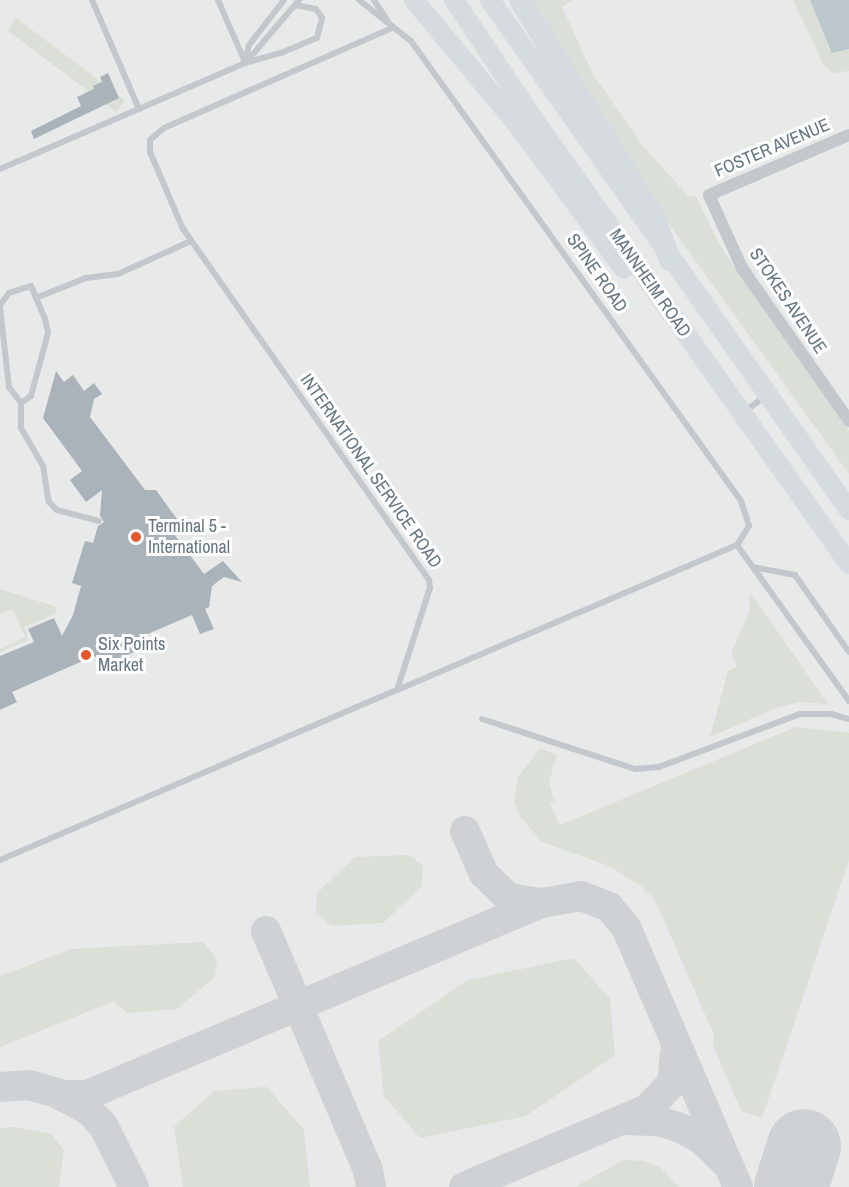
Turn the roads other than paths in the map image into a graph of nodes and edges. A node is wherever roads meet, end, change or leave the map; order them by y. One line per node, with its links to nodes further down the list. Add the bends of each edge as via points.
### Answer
1 (92, 0): 13 (lane)
2 (218, 0): 12 (lane)
3 (284, 0): 12 (lane, via 249,45)
4 (359, 0): 11 (lane, SPINE ROAD)
5 (374, 0): 11 (lane)
6 (414, 0): 21 (main road, via 517,124 652,306)
7 (454, 0): 21 (main road, MANNHEIM ROAD)
8 (490, 0): 18 (main road, MANNHEIM ROAD)
9 (520, 0): 18 (highway, via 655,219)
10 (297, 2): 12 (lane); 12 (lane, via 306,4 322,18 317,38)
11 (392, 28): 17 (lane, INTERNATIONAL SERVICE ROAD, via 154,134 150,152); 30 (lane, SPINE ROAD, via 411,41 741,501 749,526)
12 (245, 63): 13 (lane)
13 (139, 109): 15 (lane)
14 (849, 135): 16 (street, FOSTER AVENUE)
15 (0, 169)
16 (709, 195): 25 (street, STOKES AVENUE, via 742,268)
17 (191, 241): 19 (lane, via 118,273 86,278); 34 (lane, INTERNATIONAL SERVICE ROAD, via 429,580 430,588)
18 (670, 260): 22 (main road, MANNHEIM ROAD)
19 (38, 297): 20 (lane, via 31,286 9,293); 23 (lane, via 48,333 32,396)
20 (0, 306): 23 (lane, via 9,387)
21 (684, 330): 24 (main road, MANNHEIM ROAD)
22 (767, 394): 24 (lane); 26 (main road, MANNHEIM ROAD)
23 (21, 404): 29 (lane, via 21,428 40,457 49,502 57,510)
24 (741, 414): 31 (main road, MANNHEIM ROAD)
25 (849, 421)
26 (812, 458): 27 (main road); 28 (main road, MANNHEIM ROAD)
27 (849, 492)
28 (849, 510)
29 (99, 521)
30 (738, 545): 32 (lane); 34 (lane)
31 (849, 564)
32 (753, 567): 33 (lane, via 795,575); 35 (lane)
33 (849, 652)
34 (397, 690): 38 (lane)
35 (849, 701)
36 (482, 719): 37 (lane, via 635,769 659,767 800,714 831,714)
37 (849, 719)
38 (0, 860)

